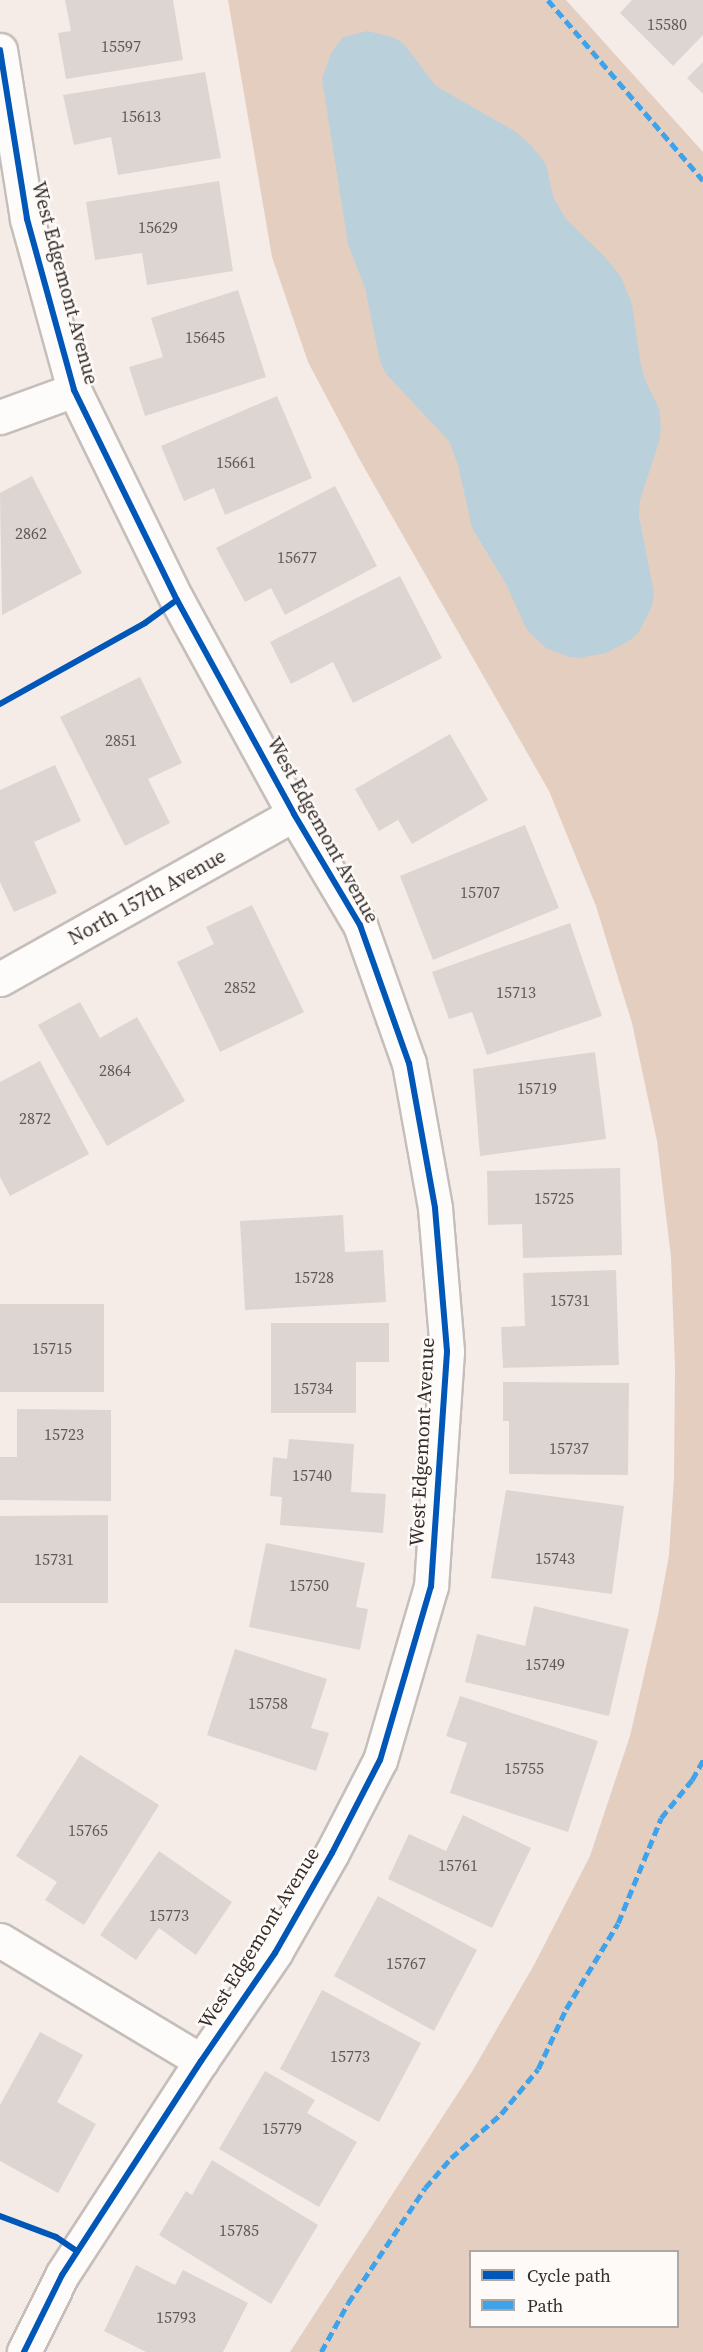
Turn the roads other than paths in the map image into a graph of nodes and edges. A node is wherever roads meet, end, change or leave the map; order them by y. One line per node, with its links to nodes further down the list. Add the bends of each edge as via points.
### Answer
1 (0, 50): 2 (street, West Edgemont Avenue, via 27,219)
2 (74, 390): 3 (street); 4 (street, West Edgemont Avenue, via 177,600)
3 (0, 417)
4 (294, 814): 5 (street, North 157th Avenue); 7 (street, West Edgemont Avenue, via 360,925 409,1064 435,1208 447,1352 432,1574 380,1760 333,1853 275,1953)
5 (0, 979)
6 (0, 1940): 7 (street)
7 (201, 2061): 8 (street, West Edgemont Avenue, via 62,2275)
8 (24, 2352)

